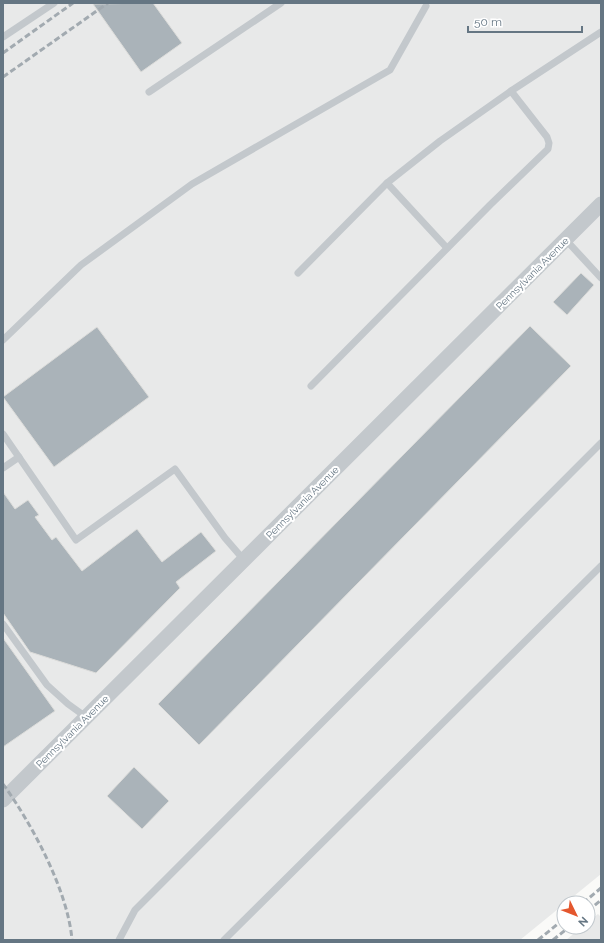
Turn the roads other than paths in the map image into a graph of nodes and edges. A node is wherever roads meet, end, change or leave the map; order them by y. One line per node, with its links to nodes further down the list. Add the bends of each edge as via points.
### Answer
1 (54, 3): 5 (lane)
2 (280, 3): 7 (lane)
3 (427, 4): 14 (lane, via 390,70 192,184 81,265)
4 (601, 32): 6 (lane)
5 (3, 37)
6 (511, 91): 8 (lane, via 440,141); 11 (lane, via 547,137 548,149)
7 (149, 92)
8 (387, 183): 11 (lane); 12 (lane)
9 (601, 204): 10 (street, Pennsylvania Avenue)
10 (566, 240): 13 (lane); 20 (street, Pennsylvania Avenue)
11 (447, 248): 15 (lane)
12 (298, 272)
13 (601, 278)
14 (3, 340)
15 (311, 386)
16 (3, 434): 18 (lane)
17 (601, 443): 25 (lane, via 136,910)
18 (19, 457): 19 (lane); 20 (lane, via 76,540 175,469)
19 (3, 468)
20 (244, 560): 23 (street, Pennsylvania Avenue)
21 (601, 566): 26 (lane)
22 (3, 624): 23 (lane, via 47,685)
23 (86, 717): 24 (street, Pennsylvania Avenue)
24 (3, 800)
25 (119, 940)
26 (224, 940)

